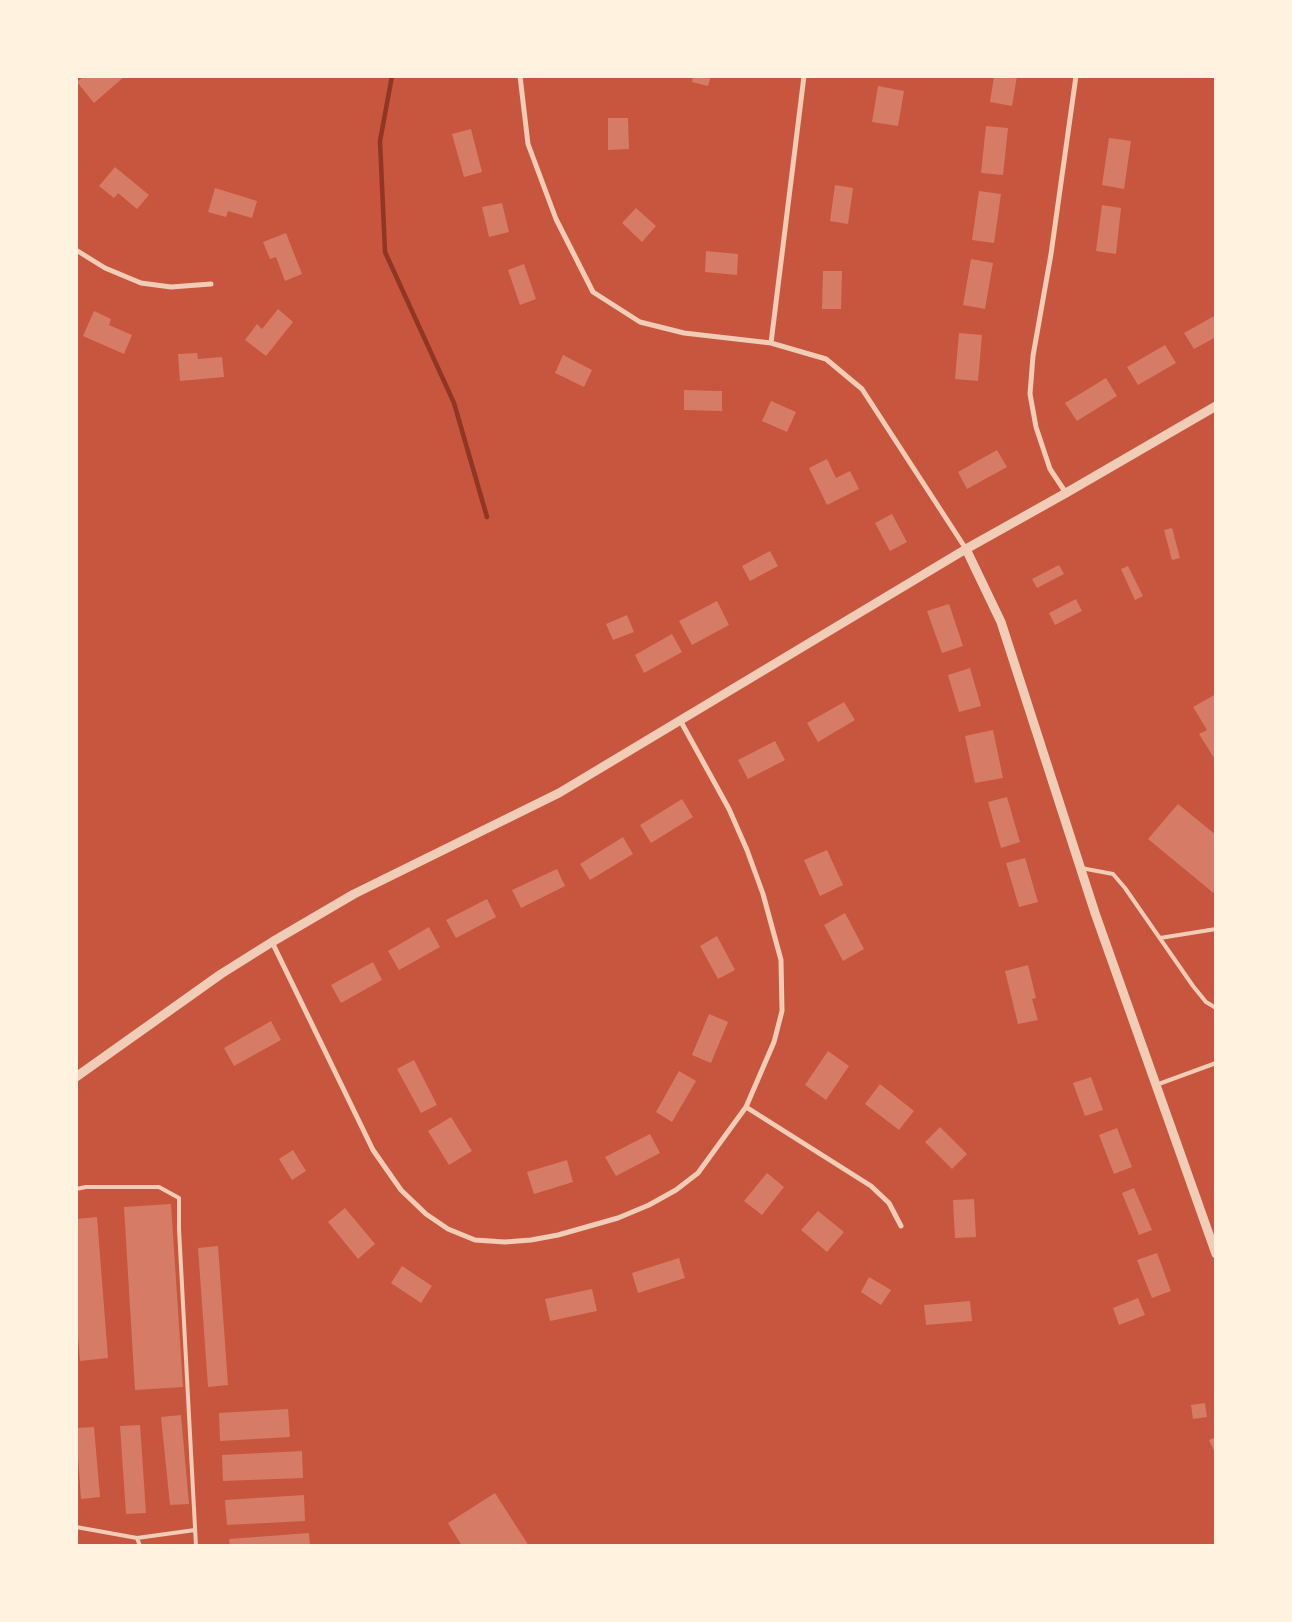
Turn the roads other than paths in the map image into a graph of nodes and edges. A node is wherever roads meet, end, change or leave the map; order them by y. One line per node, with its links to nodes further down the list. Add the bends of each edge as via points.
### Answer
1 (520, 76): 6 (street, via 528,144 556,219 593,292 640,322 684,333)
2 (804, 76): 6 (street)
3 (1076, 76): 8 (street, via 1030,394 1036,427 1050,469)
4 (76, 250): 5 (street, via 105,268 141,283 171,287)
5 (211, 284)
6 (771, 343): 9 (street, via 826,359 862,389)
7 (1216, 406): 8 (street)
8 (1066, 493): 9 (street)
9 (966, 549): 10 (street); 11 (street, via 1001,622)
10 (680, 720): 14 (street, via 559,794 354,894); 19 (street, via 729,808 747,850 763,894 780,960 782,1011 774,1042)
11 (1081, 868): 13 (lane, via 1113,874); 18 (street)
12 (1216, 929): 13 (lane)
13 (1160, 938): 15 (lane, via 1193,986 1206,1002)
14 (272, 942): 17 (street); 19 (street, via 373,1150 401,1190 426,1214 448,1229 475,1240 505,1242 558,1235 618,1218 649,1205 676,1190 698,1172)
15 (1216, 1008)
16 (1216, 1063): 18 (lane)
17 (76, 1077)
18 (1156, 1085): 22 (street)
19 (746, 1107): 21 (street, via 871,1186 890,1203)
20 (76, 1189): 24 (lane, via 159,1187 179,1198)
21 (901, 1226)
22 (1216, 1254)
23 (76, 1527): 25 (lane)
24 (195, 1530): 25 (lane); 27 (lane)
25 (137, 1538): 26 (lane)
26 (140, 1546)
27 (196, 1546)

